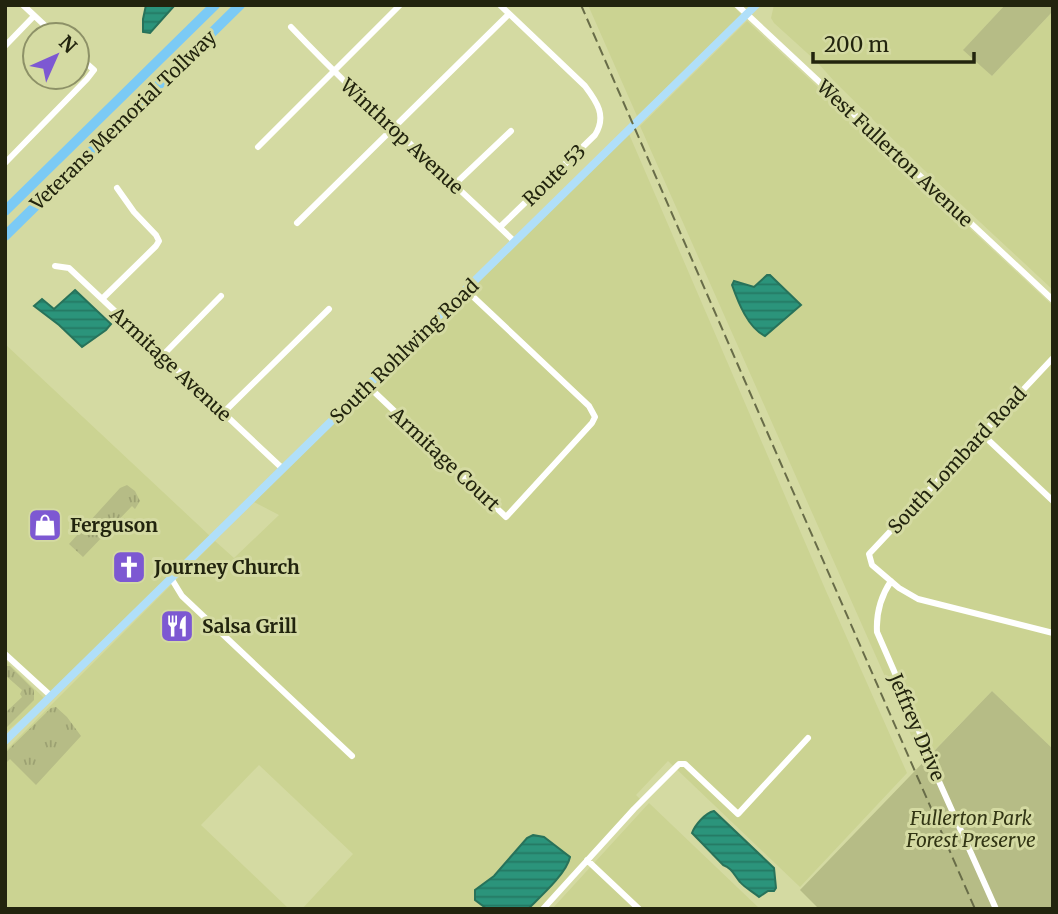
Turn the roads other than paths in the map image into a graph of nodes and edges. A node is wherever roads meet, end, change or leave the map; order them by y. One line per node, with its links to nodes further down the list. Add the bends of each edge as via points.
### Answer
1 (23, 5): 10 (street)
2 (215, 5): 22 (highway, Veterans Memorial Tollway)
3 (240, 5): 25 (highway, Veterans Memorial Tollway)
4 (400, 5): 14 (street)
5 (500, 5): 8 (street)
6 (737, 5): 9 (street, West Fullerton Avenue)
7 (756, 5): 9 (main road, South Rohlwing Road)
8 (509, 14): 16 (street); 24 (street, Route 53, via 585,86 601,119 595,135)
9 (747, 14): 26 (main road, South Rohlwing Road); 31 (street, West Fullerton Avenue)
10 (34, 16): 11 (street); 13 (street)
11 (40, 21)
12 (292, 27): 14 (street, Winthrop Avenue)
13 (5, 46)
14 (333, 71): 16 (street, Winthrop Avenue); 18 (street)
15 (76, 91): 19 (street)
16 (393, 129): 20 (street, Winthrop Avenue); 23 (street)
17 (511, 131): 20 (street)
18 (258, 146)
19 (5, 163)
20 (454, 185): 24 (street, Winthrop Avenue)
21 (117, 188): 30 (street, via 159,241)
22 (5, 211)
23 (297, 223)
24 (500, 228): 26 (street, Winthrop Avenue)
25 (5, 236)
26 (515, 242): 28 (main road, South Rohlwing Road)
27 (55, 266): 30 (street, Armitage Avenue, via 69,268)
28 (466, 290): 35 (main road, South Rohlwing Road); 35 (street, Armitage Court, via 595,416 506,517)
29 (221, 296): 33 (street)
30 (102, 299): 33 (street, Armitage Avenue)
31 (1053, 300)
32 (329, 309): 36 (street)
33 (162, 356): 36 (street, Armitage Avenue)
34 (1053, 358): 37 (street, South Lombard Road)
35 (368, 386): 38 (main road, South Rohlwing Road)
36 (223, 412): 38 (street, Armitage Avenue)
37 (982, 434): 39 (street); 41 (street, South Lombard Road, via 869,554 872,565)
38 (283, 469): 40 (main road, South Rohlwing Road)
39 (1053, 500)
40 (171, 578): 44 (main road, South Rohlwing Road); 47 (street, via 182,596)
41 (891, 581): 42 (street, via 930,603); 51 (street, Jeffrey Drive, via 879,608 877,632)
42 (1053, 633)
43 (5, 654): 44 (street)
44 (51, 696): 46 (main road, South Rohlwing Road)
45 (808, 738): 48 (street, via 738,814 680,764)
46 (5, 741)
47 (352, 756)
48 (587, 860): 49 (street); 50 (street)
49 (543, 909)
50 (639, 909)
51 (996, 909)

